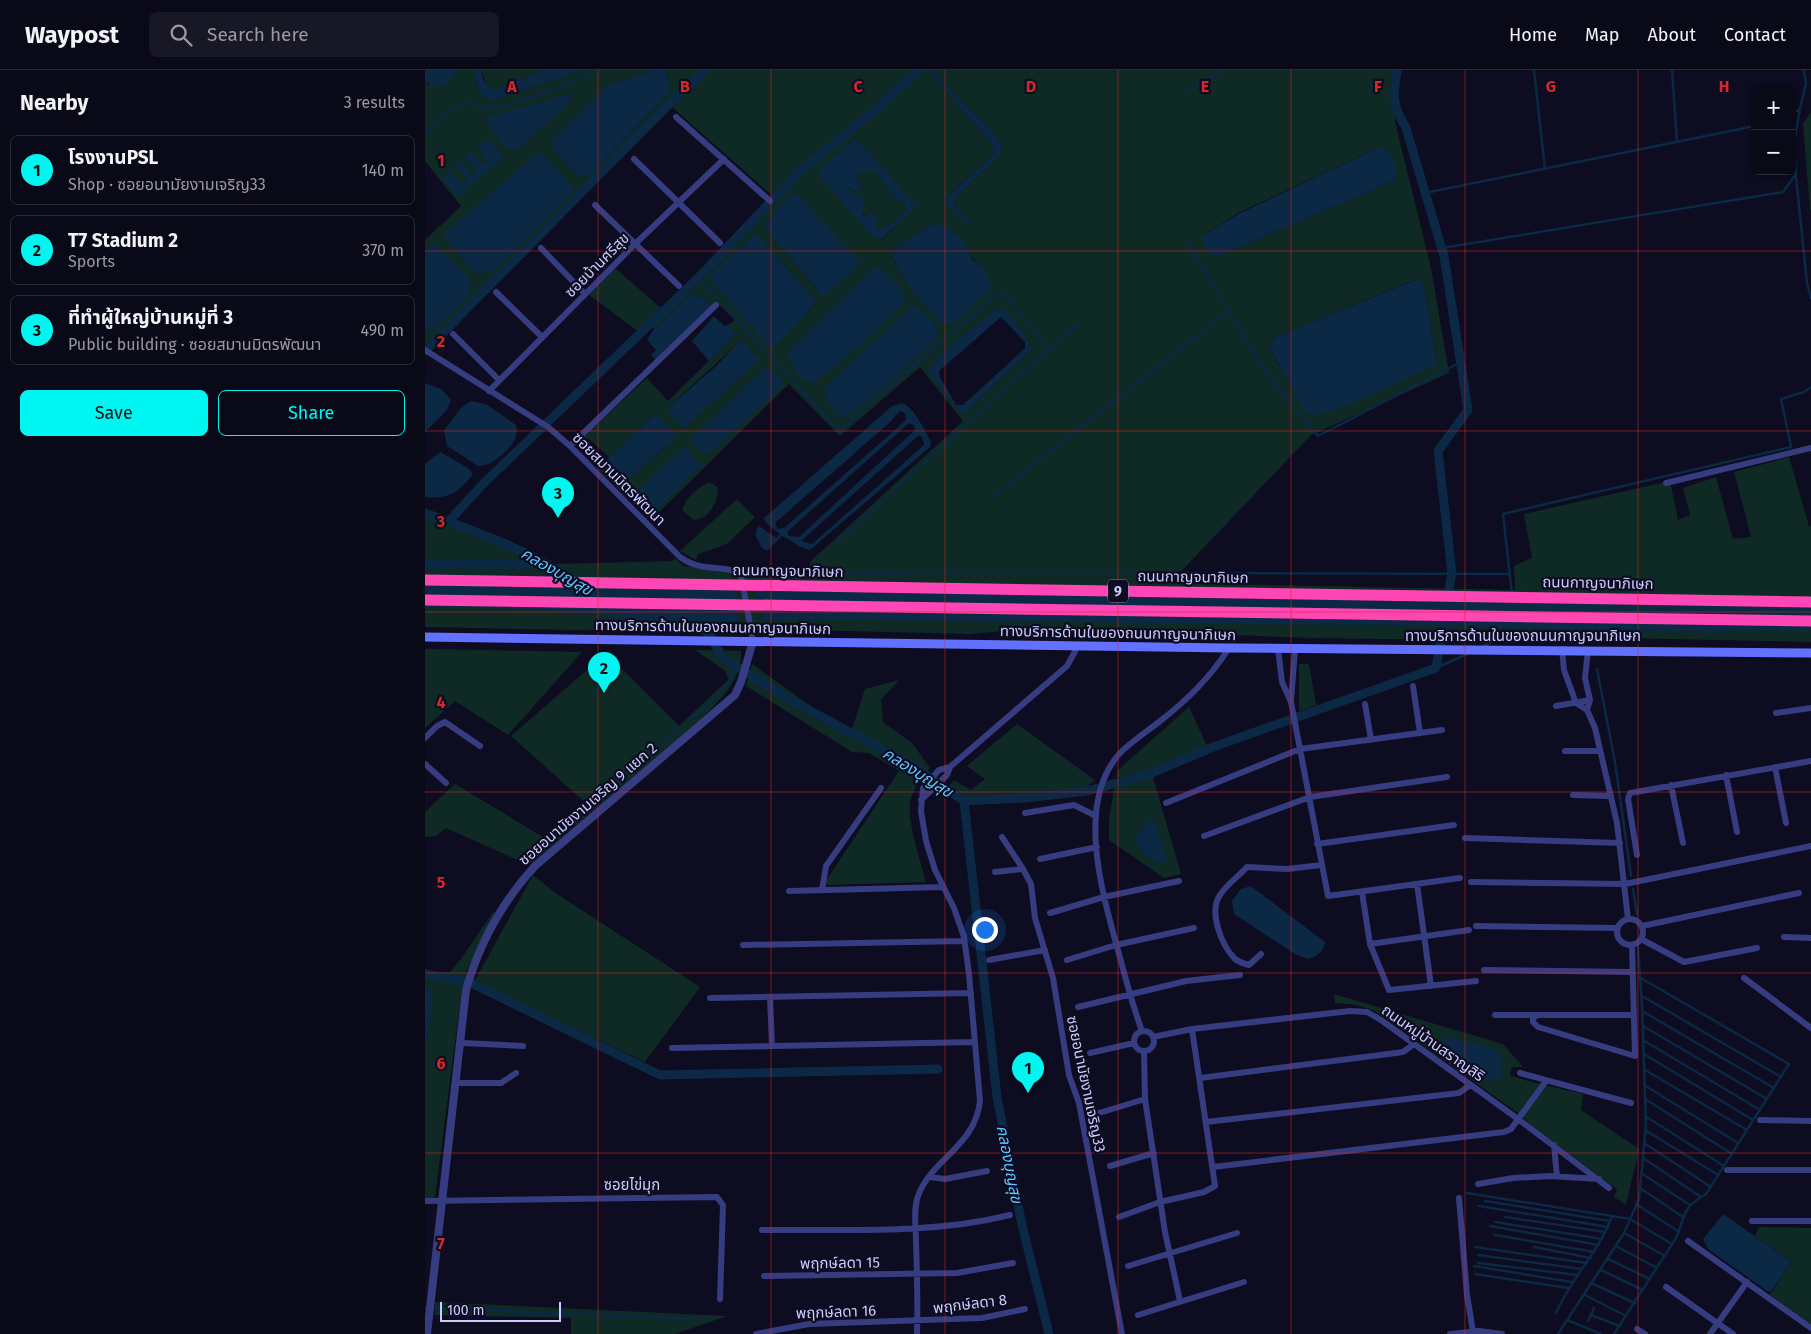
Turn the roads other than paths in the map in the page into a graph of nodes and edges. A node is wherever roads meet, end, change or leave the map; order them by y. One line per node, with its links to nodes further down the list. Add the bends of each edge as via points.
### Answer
1 (676, 117): 3 (street)
2 (634, 159): 6 (street)
3 (724, 159): 4 (street); 6 (street, ซอยบ้านศรีสุข)
4 (770, 201)
5 (595, 204): 8 (street)
6 (679, 204): 7 (street); 8 (street, ซอยบ้านศรีสุข)
7 (720, 243)
8 (635, 244): 10 (street); 12 (street, ซอยบ้านศรีสุข)
9 (541, 248): 12 (street)
10 (679, 286)
11 (496, 292): 15 (street)
12 (585, 294): 15 (street, ซอยบ้านศรีสุข)
13 (716, 305): 19 (street)
14 (453, 334): 17 (street)
15 (542, 337): 17 (street, ซอยบ้านศรีสุข)
16 (427, 352): 18 (street, ซอยสมานมิตรพัฒนา)
17 (499, 380): 18 (street, ซอยบ้านศรีสุข)
18 (489, 391): 19 (street, ซอยสมานมิตรพัฒนา, via 545,426)
19 (570, 446): 27 (street, ซอยสมานมิตรพัฒนา, via 679,557 699,568 733,570 741,575)
20 (1811, 448): 21 (street)
21 (1666, 483)
22 (425, 580): 24 (highway, ถนนกาญจนาภิเษก / 9, bridge)
23 (425, 600): 25 (highway, 9, bridge)
24 (1811, 602)
25 (1811, 621)
26 (425, 637): 27 (main road, ทางบริการด้านในของถนนกาญจนาภิเษก)
27 (753, 641): 28 (main road, ทางบริการด้านในของถนนกาญจนาภิเษก); 135 (street, ซอยอนามัยงามเจริญ 9 แยก 2, via 741,682 727,703 535,866 521,882 482,945 471,973 466,990)
28 (1078, 646): 29 (main road, ทางบริการด้านในของถนนกาญจนาภิเษก); 54 (street, via 1067,666)
29 (1229, 648): 30 (main road, ทางบริการด้านในของถนนกาญจนาภิเษก); 67 (street, via 1200,688 1121,753 1107,769)
30 (1279, 649): 31 (main road, ทางบริการด้านในของถนนกาญจนาภิเษก); 37 (street, via 1283,682)
31 (1295, 649): 32 (main road, ทางบริการด้านในของถนนกาญจนาภิเษก); 37 (street)
32 (1562, 650): 33 (main road, ทางบริการด้านในของถนนกาญจนาภิเษก); 38 (street, via 1563,670)
33 (1588, 650): 34 (main road, ทางบริการด้านในของถนนกาญจนาภิเษก); 36 (street, via 1585,678)
34 (1811, 653)
35 (1413, 686): 45 (street)
36 (1590, 700): 38 (street); 42 (street)
37 (1291, 702): 49 (street)
38 (1576, 703): 40 (street); 42 (street)
39 (1365, 704): 47 (street)
40 (1556, 706)
41 (1811, 708): 43 (street)
42 (1587, 710): 51 (street)
43 (1777, 712)
44 (1442, 730): 45 (street)
45 (1420, 733): 47 (street)
46 (425, 738): 48 (street, via 445,722)
47 (1371, 740): 49 (street)
48 (480, 746)
49 (1300, 749): 63 (street); 65 (street)
50 (1565, 751): 51 (street)
51 (1600, 751): 62 (street)
52 (1811, 761): 55 (street)
53 (425, 764): 58 (street)
54 (950, 767): 64 (street, via 947,775); 64 (street, via 939,770 923,788)
55 (1775, 767): 56 (street); 68 (street)
56 (1725, 775): 59 (street); 70 (street)
57 (1447, 777): 63 (street)
58 (446, 784)
59 (1671, 785): 75 (street); 79 (street, via 1628,795)
60 (881, 788): 90 (street, via 826,866)
61 (1573, 795): 62 (street)
62 (1611, 796): 74 (street)
63 (1310, 797): 71 (street); 76 (street)
64 (921, 800): 89 (street, via 926,841)
65 (1166, 803)
66 (1025, 813): 67 (street, via 1074,805)
67 (1096, 816): 78 (street)
68 (1786, 823)
69 (1454, 825): 76 (street)
70 (1737, 832)
71 (1204, 836)
72 (1001, 837): 82 (street, ซอยอนามัยงามเจริญ33)
73 (1465, 838): 74 (street)
74 (1620, 842): 88 (street)
75 (1683, 843)
76 (1317, 844): 81 (street)
77 (1811, 846): 88 (street)
78 (1097, 847): 80 (street); 94 (street)
79 (1637, 855)
80 (1040, 859)
81 (1321, 865): 92 (street, via 1328,896); 113 (street, via 1287,869 1247,867 1219,895 1217,921 1224,944 1236,960 1249,966)
82 (1023, 869): 83 (street); 112 (street, ซอยอนามัยงามเจริญ33, via 1031,884 1035,918)
83 (995, 872)
84 (1460, 878): 87 (street)
85 (1179, 881): 94 (street)
86 (1471, 882): 88 (street)
87 (1417, 884): 92 (street); 102 (street)
88 (1625, 884): 96 (street)
89 (943, 887): 90 (street); 106 (street, via 954,908)
90 (822, 890): 91 (street)
91 (789, 891)
92 (1363, 892): 107 (street)
93 (1799, 893): 98 (street)
94 (1104, 897): 95 (street); 109 (street)
95 (1050, 913)
96 (1628, 919): 98 (street, via 1639,921); 100 (street, via 1622,921)
97 (1476, 926): 100 (street)
98 (1642, 926): 105 (street)
99 (1194, 928): 109 (street)
100 (1618, 928): 110 (street, via 1620,940)
101 (1469, 930): 102 (street)
102 (1424, 937): 107 (street); 121 (street)
103 (1785, 937): 104 (street)
104 (1811, 938)
105 (1641, 939): 110 (street); 111 (street, via 1684,962)
106 (964, 941): 108 (street); 122 (street)
107 (1370, 944): 121 (street, via 1389,990)
108 (743, 945)
109 (1116, 945): 115 (street); 123 (street)
110 (1632, 945): 117 (street)
111 (1757, 948)
112 (1045, 950): 114 (street); 201 (street, ซอยอนามัยงามเจริญ33, via 1053,978 1069,1075 1079,1103)
113 (1261, 954)
114 (989, 960)
115 (1067, 960)
116 (1484, 970): 117 (street)
117 (1632, 972): 129 (street)
118 (1240, 975): 123 (street, via 1186,981)
119 (1745, 978): 130 (street)
120 (1476, 981): 121 (street)
121 (1431, 986)
122 (971, 993): 124 (street); 134 (street)
123 (1129, 995): 126 (street); 132 (street)
124 (770, 997): 125 (street); 139 (street)
125 (710, 998)
126 (1078, 1007)
127 (1495, 1015): 128 (street)
128 (1538, 1015): 129 (street); 129 (street, via 1533,1022 1539,1027 1633,1057 1636,1054)
129 (1633, 1016)
130 (1811, 1028)
131 (1192, 1029): 133 (street, ถนนหมู่บ้านสราญสิริ); 137 (street, ถนนหมู่บ้านสราญสิริ, via 1359,1011 1374,1015); 145 (street)
132 (1142, 1031): 133 (street); 136 (street, via 1135,1035)
133 (1153, 1037): 141 (street, via 1151,1048)
134 (975, 1042): 139 (street); 163 (street, via 980,1101 976,1121 963,1141)
135 (461, 1043): 138 (street); 147 (street, ซอยอนามัยงามเจริญ 9 แยก 2)
136 (1134, 1043): 141 (street); 142 (street)
137 (1414, 1044): 145 (street, via 1403,1052); 148 (street, ถนนหมู่บ้านสราญสิริ)
138 (523, 1046)
139 (772, 1046): 140 (street)
140 (671, 1048)
141 (1144, 1051): 149 (street)
142 (1090, 1053)
143 (1520, 1073): 146 (street)
144 (516, 1074): 147 (street, via 501,1083)
145 (1200, 1078): 155 (street)
146 (1546, 1081): 150 (street); 152 (street)
147 (457, 1083): 170 (street, ซอยอนามัยงามเจริญ 9 แยก 2)
148 (1470, 1085): 152 (street, ถนนหมู่บ้านสราญสิริ); 155 (street, via 1459,1093)
149 (1145, 1099): 151 (street); 157 (street)
150 (1631, 1103)
151 (1099, 1113)
152 (1518, 1119): 156 (street, ถนนหมู่บ้านสราญสิริ); 159 (street, via 1511,1129 1504,1132)
153 (1761, 1120): 154 (street)
154 (1811, 1121)
155 (1206, 1122): 159 (street)
156 (1554, 1146): 164 (street); 165 (street, ถนนหมู่บ้านสราญสิริ)
157 (1154, 1153): 158 (street); 171 (street)
158 (1110, 1166)
159 (1213, 1167): 171 (street, via 1214,1189)
160 (1727, 1170): 161 (street)
161 (1811, 1170)
162 (987, 1171): 163 (street, via 952,1178)
163 (930, 1177): 176 (street, via 919,1195)
164 (1557, 1177): 165 (street); 166 (street, via 1513,1178)
165 (1599, 1180): 167 (street, ถนนหมู่บ้านสราญสิริ)
166 (1478, 1184)
167 (1609, 1188)
168 (1459, 1198): 197 (street)
169 (425, 1201): 170 (street)
170 (441, 1201): 188 (street, ซอยอนามัยงามเจริญ 9 แยก 2); 189 (street, ซอยไข่มุก, via 717,1197 723,1205)
171 (1160, 1202): 173 (street); 180 (street)
172 (1010, 1215): 176 (street, via 964,1225)
173 (1119, 1218)
174 (1752, 1221): 175 (street)
175 (1811, 1221)
176 (916, 1229): 177 (street); 183 (street)
177 (762, 1230)
178 (1237, 1233): 180 (street)
179 (1688, 1241): 186 (street)
180 (1170, 1252): 182 (street); 190 (street)
181 (1013, 1263): 183 (street, พฤกษ์ลดา 15, via 957,1273)
182 (1128, 1266)
183 (917, 1275): 184 (street, พฤกษ์ลดา 15); 193 (street)
184 (764, 1276)
185 (1244, 1282): 190 (street)
186 (1747, 1282): 194 (street); 195 (street)
187 (1667, 1287): 194 (street)
188 (428, 1296): 198 (street, ซอยอนามัยงามเจริญ 9 แยก 2)
189 (720, 1300)
190 (1180, 1301): 192 (street)
191 (1025, 1309): 193 (street, พฤกษ์ลดา 8, via 982,1318)
192 (1138, 1315)
193 (918, 1322): 199 (street, พฤกษ์ลดา 16, via 809,1324); 200 (street)
194 (1718, 1324): 205 (street); 206 (street)
195 (1811, 1328)
196 (1637, 1329): 204 (street)
197 (1473, 1332): 202 (street); 203 (street)
198 (427, 1334)
199 (756, 1334)
200 (917, 1334)
201 (1122, 1334)
202 (1450, 1334)
203 (1503, 1334)
204 (1645, 1334)
205 (1711, 1334)
206 (1733, 1334)

